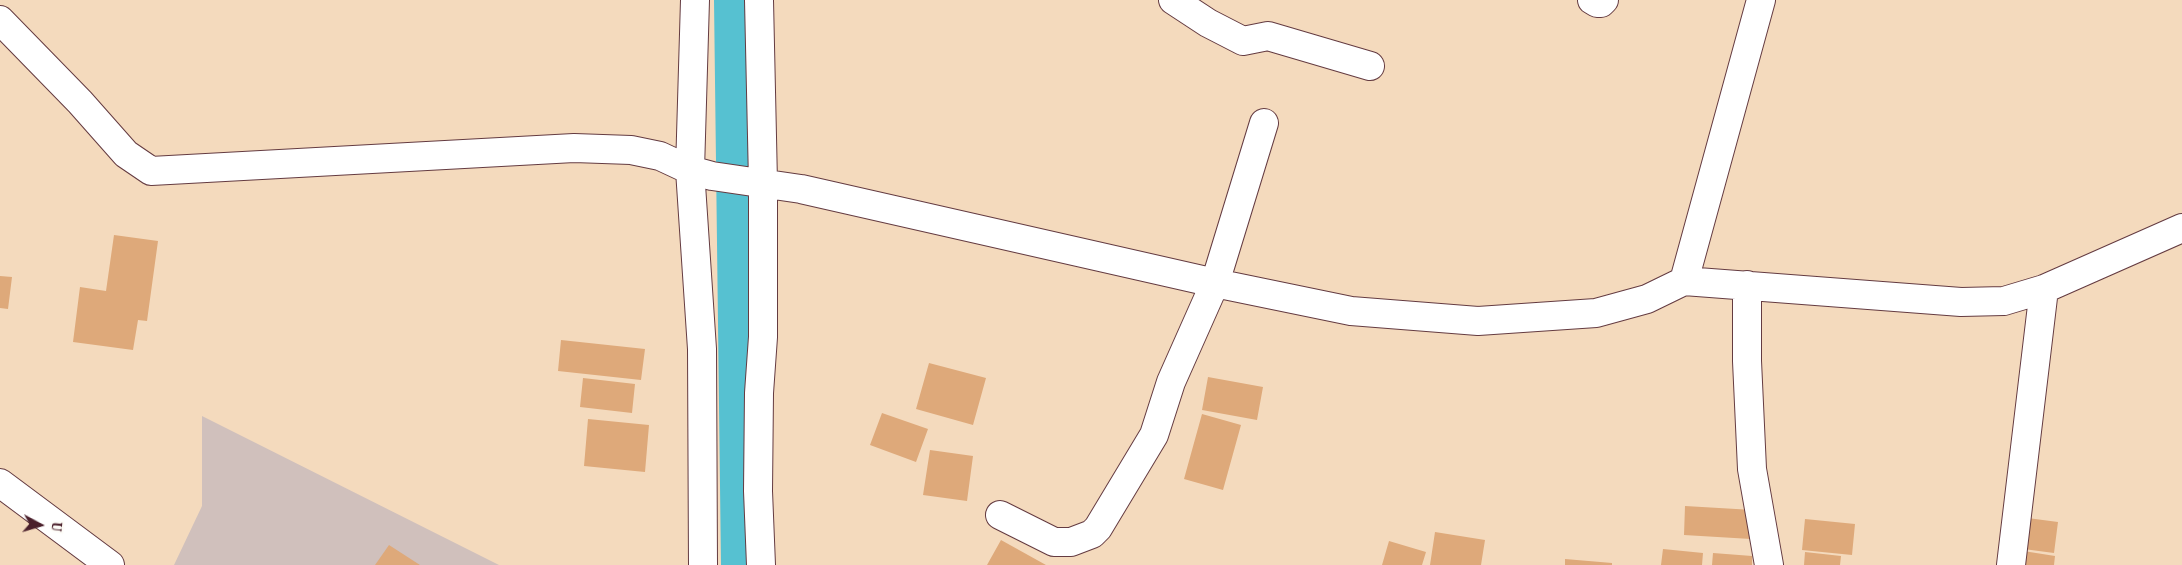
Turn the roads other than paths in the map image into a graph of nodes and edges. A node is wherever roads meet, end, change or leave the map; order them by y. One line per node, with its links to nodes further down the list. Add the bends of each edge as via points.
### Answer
1 (695, 0): 10 (street)
2 (760, 0): 11 (street)
3 (1173, 0): 8 (street, via 1243,41 1268,36)
4 (1592, 0): 5 (street, via 1601,3)
5 (1604, 0)
6 (1761, 0): 13 (street)
7 (0, 20): 10 (street, via 126,154 151,171 574,148 641,152 660,156)
8 (1370, 66)
9 (1264, 123): 14 (street)
10 (701, 173): 11 (street); 20 (street)
11 (757, 183): 14 (street); 21 (street, via 763,338 758,491)
12 (2182, 228): 16 (street)
13 (1684, 281): 14 (street, via 1647,299 1596,313 1478,321 1351,311); 15 (street)
14 (1215, 283): 18 (street, via 1171,382 1154,435 1098,528 1092,534 1071,542 1054,542)
15 (1746, 285): 16 (street, via 1962,302 2004,301); 22 (street, via 1752,469)
16 (2044, 289): 23 (street)
17 (0, 483): 19 (street)
18 (1000, 515)
19 (110, 565)
20 (703, 565)
21 (761, 565)
22 (1768, 565)
23 (2012, 565)

